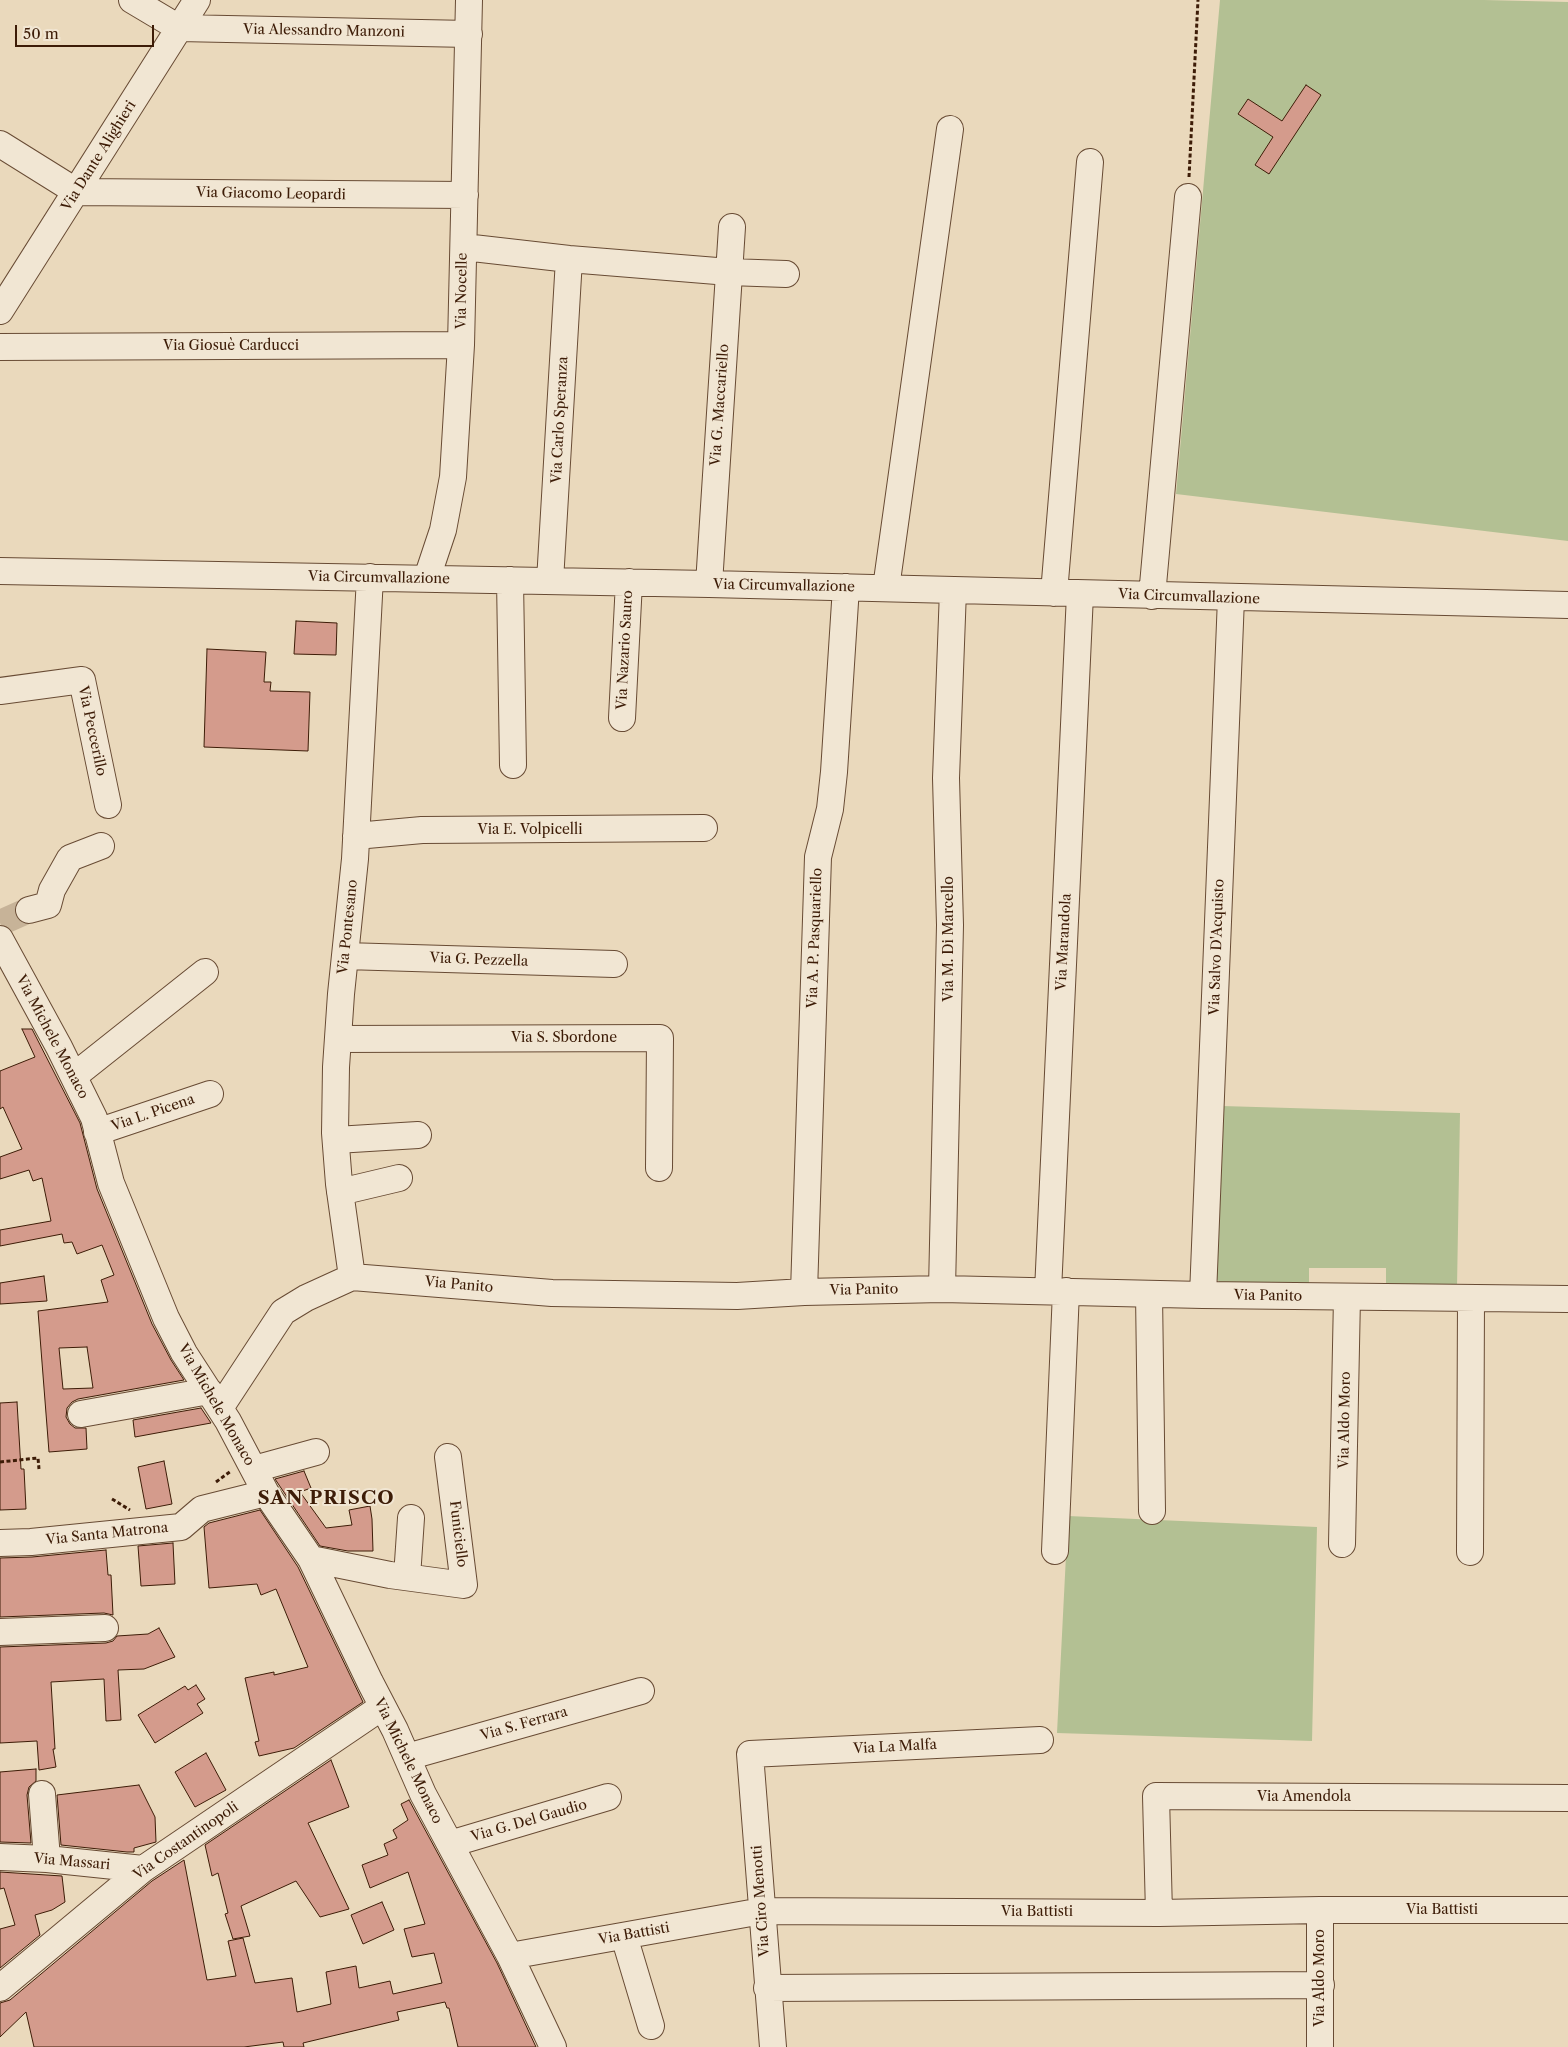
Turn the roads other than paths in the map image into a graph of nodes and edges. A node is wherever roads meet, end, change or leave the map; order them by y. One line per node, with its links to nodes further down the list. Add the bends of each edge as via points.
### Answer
1 (132, 0): 4 (street)
2 (197, 0): 4 (street, Via Dante Alighieri)
3 (469, 0): 5 (street, Via Nocelle)
4 (179, 28): 5 (street, Via Alessandro Manzoni); 9 (street, Via Dante Alighieri)
5 (469, 34): 10 (street, Via Nocelle)
6 (950, 129): 28 (street)
7 (0, 144): 9 (street)
8 (1090, 162): 30 (street)
9 (77, 192): 10 (street, Via Giacomo Leopardi); 17 (street, Via Dante Alighieri)
10 (465, 196): 13 (street, Via Nocelle)
11 (1188, 197): 32 (street)
12 (732, 227): 15 (street, Via G. Maccariello)
13 (464, 247): 14 (street); 18 (street, Via Nocelle)
14 (569, 259): 15 (street); 24 (street, Via Carlo Speranza)
15 (729, 272): 16 (street); 26 (street, Via G. Maccariello)
16 (786, 274)
17 (0, 311)
18 (461, 345): 19 (street, Via Giosuè Carducci); 22 (street, Via Nocelle, via 453,477 443,530)
19 (0, 347)
20 (0, 571): 21 (street, Via Circumvallazione)
21 (370, 577): 22 (street, Via Circumvallazione); 40 (street, Via Pontesano)
22 (427, 578): 23 (street, Via Circumvallazione)
23 (510, 580): 24 (street, Via Circumvallazione); 37 (street)
24 (550, 581): 25 (street, Via Circumvallazione)
25 (629, 582): 26 (street, Via Circumvallazione); 36 (street, Via Nazario Sauro)
26 (709, 584): 27 (street, Via Circumvallazione)
27 (846, 587): 28 (street, Via Circumvallazione); 59 (street, Via A. P. Pasquariello, via 834,772 830,809 818,857)
28 (886, 588): 29 (street, Via Circumvallazione)
29 (953, 590): 30 (street, Via Circumvallazione); 57 (street, Via M. Di Marcello, via 946,778 950,925)
30 (1054, 593): 31 (street, Via Circumvallazione)
31 (1080, 594): 32 (street, Via Circumvallazione); 58 (street, Via Marandola)
32 (1152, 596): 33 (street, Via Circumvallazione)
33 (1231, 598): 34 (street, Via Circumvallazione); 61 (street, Via Salvo D'Acquisto)
34 (1568, 606)
35 (0, 691): 38 (street, Via Peccerillo, via 82,680)
36 (622, 718)
37 (513, 765)
38 (108, 805)
39 (704, 828): 40 (street, Via E. Volpicelli, via 422,830)
40 (356, 836): 44 (street, Via Pontesano)
41 (101, 846): 42 (street, via 70,858 52,890 48,905)
42 (29, 910)
43 (2, 949): 48 (street, Via Michele Monaco)
44 (345, 956): 45 (street, Via G. Pezzella); 47 (street, Via Pontesano)
45 (614, 964)
46 (206, 972): 48 (street)
47 (338, 1039): 52 (street, Via Pontesano); 53 (street, Via S. Sbordone, via 660,1038)
48 (74, 1076): 50 (street, Via Michele Monaco)
49 (210, 1094): 50 (street, Via L. Picena)
50 (98, 1132): 65 (street, Via Michele Monaco, via 111,1183 166,1318 184,1353)
51 (418, 1135): 52 (street)
52 (336, 1140): 55 (street, Via Pontesano)
53 (659, 1168)
54 (399, 1178): 55 (street)
55 (340, 1192): 56 (street, Via Pontesano)
56 (352, 1277): 59 (street, Via Panito, via 552,1293 737,1296); 65 (street, Via Panito, via 283,1312)
57 (942, 1289): 58 (street, Via Panito); 59 (street, Via Panito)
58 (1057, 1291): 60 (street, Via Panito); 75 (street, Via Marandola)
59 (804, 1292)
60 (1149, 1294): 61 (street, Via Panito); 71 (street)
61 (1203, 1295): 62 (street, Via Panito)
62 (1347, 1298): 63 (street, Via Panito); 74 (street, Via Aldo Moro)
63 (1471, 1298): 64 (street, Via Panito); 76 (street)
64 (1568, 1300)
65 (215, 1400): 66 (street); 69 (street, Via Michele Monaco)
66 (81, 1414)
67 (316, 1452): 69 (street)
68 (448, 1457): 78 (street, Funiciello, via 464,1585)
69 (254, 1469): 70 (street, Via Michele Monaco)
70 (266, 1493): 73 (street, Via Santa Matrona, via 202,1509 182,1527); 77 (street, Via Michele Monaco)
71 (1152, 1512)
72 (411, 1518): 78 (street)
73 (0, 1543)
74 (1342, 1544)
75 (1055, 1551)
76 (1470, 1552)
77 (311, 1559): 78 (street, Funiciello); 82 (street, Via Michele Monaco)
78 (407, 1577)
79 (105, 1628): 80 (street)
80 (0, 1632)
81 (641, 1691): 85 (street, Via S. Ferrara)
82 (382, 1707): 85 (street, Via Michele Monaco); 92 (street, Via Costantinopoli)
83 (1040, 1740): 84 (street, Via La Malfa)
84 (750, 1754): 95 (street, Via Ciro Menotti)
85 (407, 1757): 89 (street, Via Michele Monaco)
86 (42, 1794): 91 (street)
87 (608, 1797): 89 (street, Via G. Del Gaudio)
88 (1568, 1798): 96 (street, Via Amendola, via 1156,1796)
89 (450, 1844): 98 (street, Via Michele Monaco)
90 (0, 1857): 91 (street, Via Massari)
91 (46, 1859): 92 (street, Via Massari)
92 (143, 1869): 100 (street, Via Costantinopoli)
93 (1320, 1910): 94 (street, Via Battisti); 96 (street, Via Battisti); 99 (street, Via Aldo Moro)
94 (1568, 1910)
95 (762, 1911): 96 (street, Via Battisti); 97 (street, Via Battisti); 101 (street, Via Ciro Menotti)
96 (1159, 1913)
97 (624, 1936): 98 (street, Via Battisti); 102 (street)
98 (510, 1956): 103 (street, Via Michele Monaco)
99 (1321, 1985): 101 (street); 105 (street, Via Aldo Moro)
100 (0, 1988)
101 (767, 1988): 104 (street, Via Ciro Menotti)
102 (651, 2026)
103 (553, 2047)
104 (773, 2047)
105 (1320, 2047)

